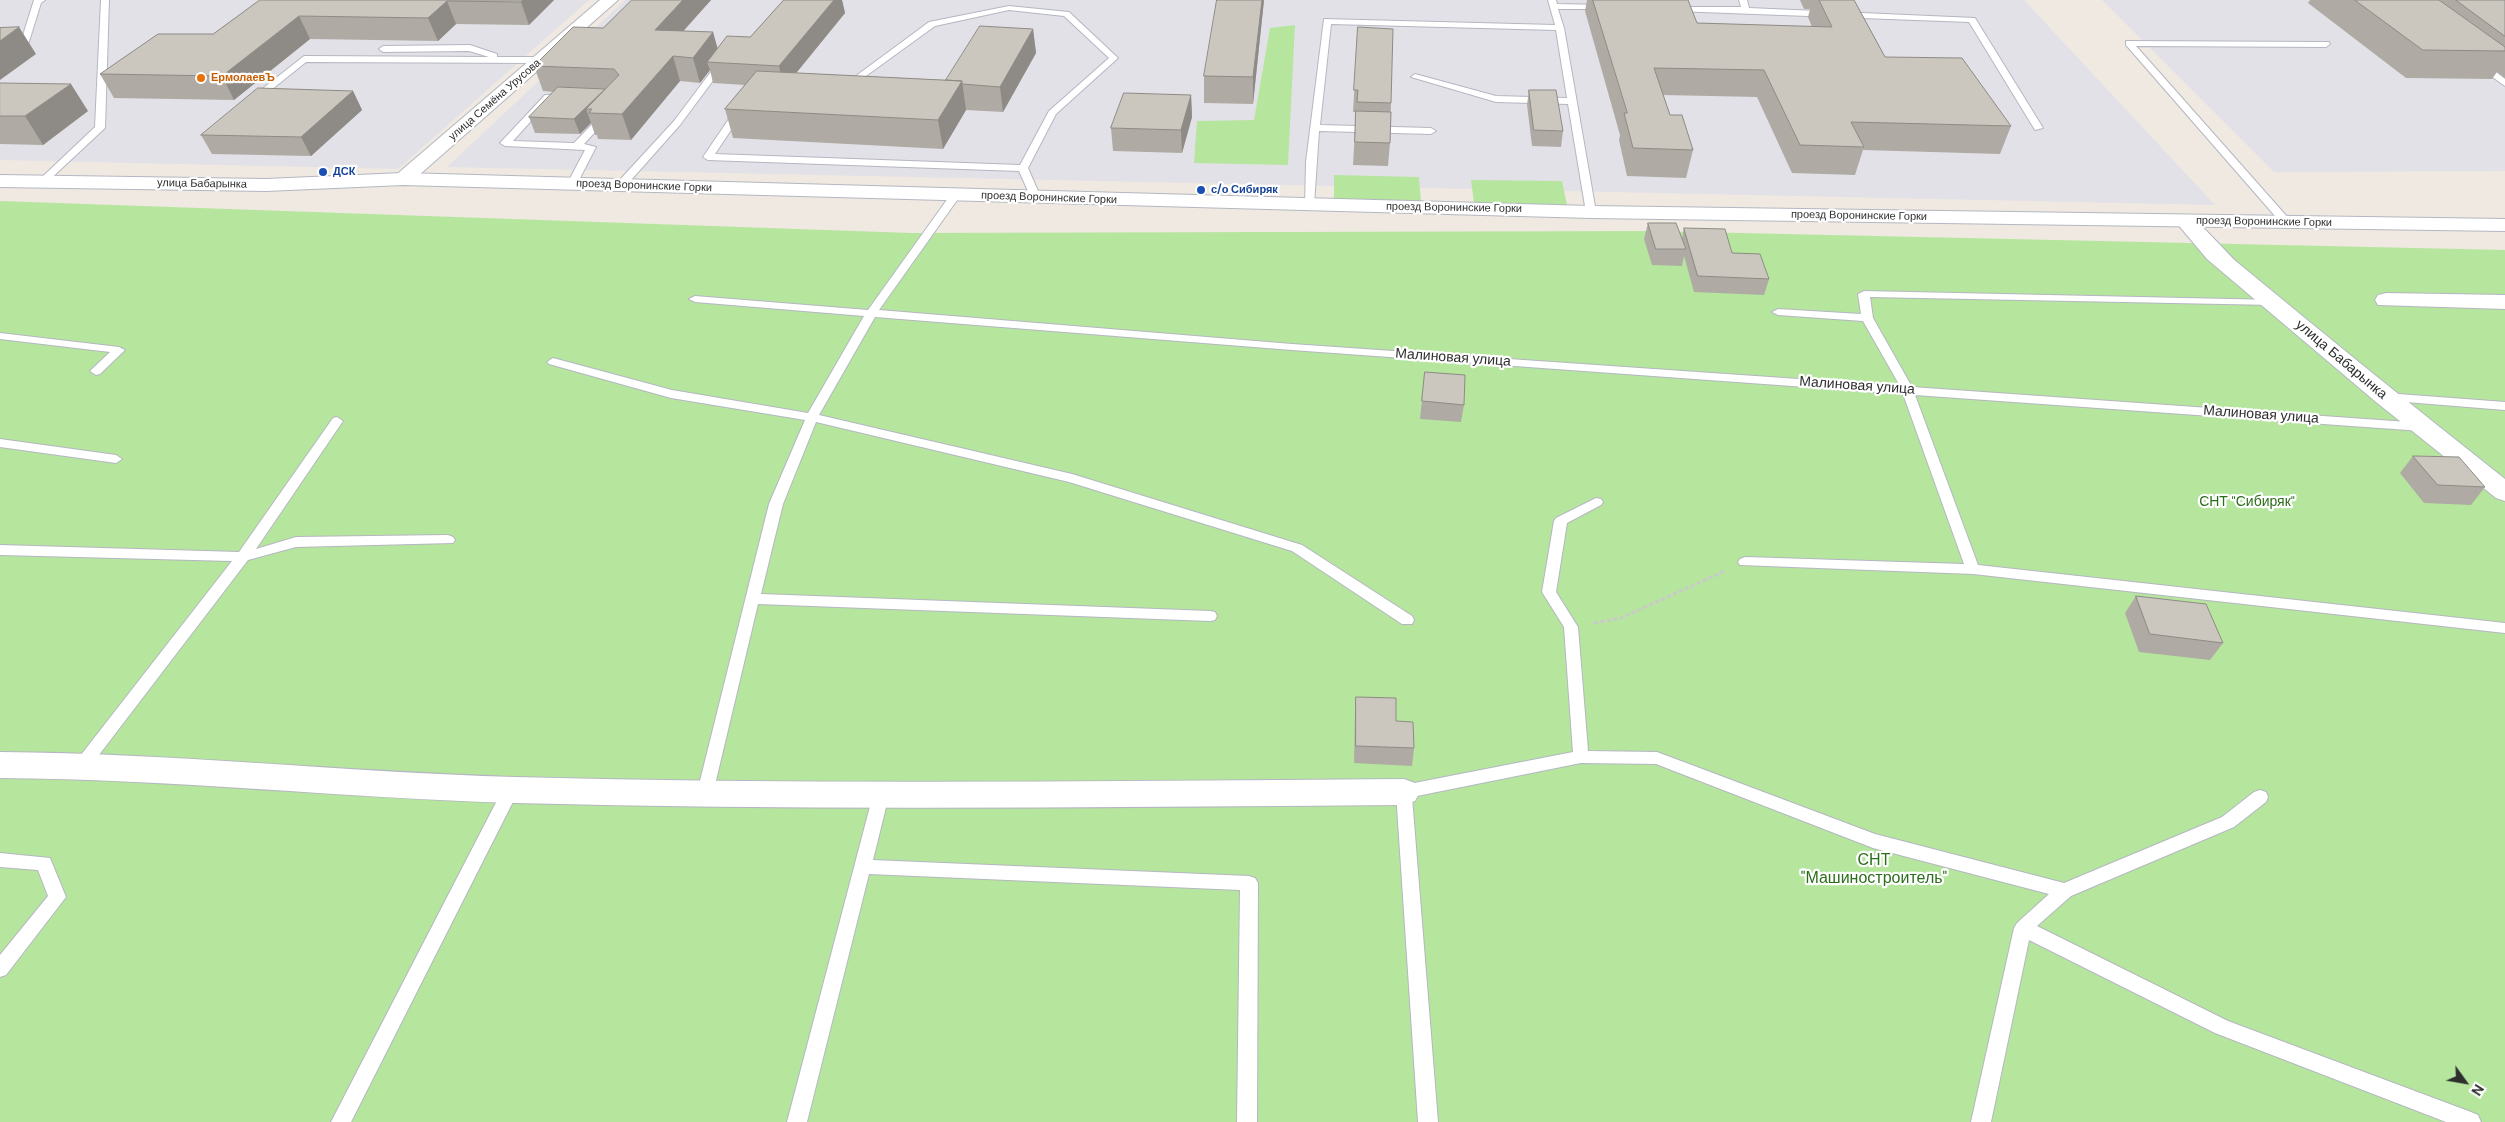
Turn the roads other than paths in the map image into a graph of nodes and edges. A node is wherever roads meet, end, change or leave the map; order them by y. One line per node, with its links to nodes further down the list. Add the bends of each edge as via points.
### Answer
1 (41, 0): 13 (lane, via 37,1)
2 (105, 0): 34 (lane, via 100,128)
3 (610, 0): 18 (street, улица Семёна Урусова)
4 (1312, 0): 5 (lane)
5 (1318, 0)
6 (1743, 0): 10 (lane)
7 (1553, 3): 8 (lane); 11 (lane)
8 (1612, 7)
9 (1669, 8): 10 (lane)
10 (1746, 10): 28 (lane, via 1972,20)
11 (1560, 28): 24 (lane); 27 (lane, via 1327,21)
12 (2326, 44): 42 (lane, via 2129,44)
13 (23, 48)
14 (383, 49): 16 (lane, via 470,48)
15 (726, 58): 36 (lane, via 677,122)
16 (502, 59): 18 (lane); 22 (lane, via 304,58)
17 (2473, 59): 20 (lane)
18 (541, 60): 32 (street, улица Семёна Урусова)
19 (1415, 77): 24 (lane, via 1496,100)
20 (2505, 84)
21 (840, 92): 31 (lane, via 932,24 1009,8 1066,14 1114,58 1052,113)
22 (257, 97)
23 (575, 97): 30 (lane, via 548,97 505,143)
24 (1573, 101): 40 (lane)
25 (614, 106): 30 (lane)
26 (738, 112): 31 (lane, via 708,157)
27 (1316, 128): 29 (lane); 39 (lane)
28 (2038, 128)
29 (1431, 131)
30 (577, 146): 35 (lane, via 591,147)
31 (1023, 168): 38 (lane)
32 (403, 179): 34 (street, улица Бабарынка, via 266,185); 35 (street, проезд Воронинские Горки)
33 (0, 182): 34 (street, улица Бабарынка)
34 (42, 182)
35 (572, 184): 36 (street, проезд Воронинские Горки)
36 (620, 186): 37 (street, проезд Воронинские Горки)
37 (956, 196): 38 (street, проезд Воронинские Горки); 49 (lane)
38 (1036, 198): 39 (street, проезд Воронинские Горки)
39 (1309, 205): 40 (street, проезд Воронинские Горки)
40 (1591, 212): 41 (street, проезд Воронинские Горки)
41 (2185, 221): 42 (street, проезд Воронинские Горки); 46 (street, улица Бабарынка, via 2215,254)
42 (2286, 222): 43 (street, проезд Воронинские Горки)
43 (2505, 225)
44 (695, 299): 49 (lane, Малиновая улица)
45 (2386, 300): 47 (street)
46 (2273, 302): 50 (lane, via 1864,294); 55 (street, улица Бабарынка)
47 (2505, 302)
48 (1778, 312): 50 (lane)
49 (871, 314): 54 (lane, Малиновая улица, via 1292,348); 57 (lane)
50 (1867, 318): 54 (lane)
51 (0, 336): 53 (lane, via 119,350)
52 (553, 362): 57 (lane, via 671,394)
53 (96, 371)
54 (1906, 389): 59 (lane, Малиновая улица); 68 (lane)
55 (2384, 397): 56 (lane); 59 (street, улица Бабарынка)
56 (2505, 406)
57 (812, 417): 69 (lane, via 776,504); 71 (lane, via 1072,478 1297,548)
58 (337, 421): 66 (lane)
59 (2422, 427): 62 (street, улица Бабарынка)
60 (0, 444): 61 (lane)
61 (116, 459)
62 (2505, 492)
63 (1596, 502): 73 (lane, via 1561,521 1549,592 1571,628)
64 (448, 540): 66 (lane, via 296,542)
65 (0, 550): 66 (lane)
66 (243, 558): 74 (lane)
67 (1745, 562): 68 (lane)
68 (1974, 569): 72 (lane)
69 (753, 600): 70 (lane); 78 (lane)
70 (1210, 616)
71 (1407, 620)
72 (2505, 628)
73 (1581, 757): 77 (lane); 83 (lane, via 1657,758 1874,841)
74 (83, 764): 75 (street); 76 (street)
75 (0, 765)
76 (511, 790): 78 (street); 86 (lane)
77 (1404, 792): 79 (street); 89 (lane)
78 (705, 793): 79 (street)
79 (880, 795): 82 (lane)
80 (2260, 797): 83 (lane, via 2228,822)
81 (0, 860): 85 (lane, via 44,863 57,897)
82 (862, 867): 87 (lane); 88 (lane, via 1249,883)
83 (2065, 891): 84 (lane)
84 (2024, 928): 90 (lane); 91 (lane, via 2222,1028)
85 (0, 969)
86 (341, 1122)
87 (797, 1122)
88 (1247, 1122)
89 (1428, 1122)
90 (1981, 1122)
91 (2471, 1122)

